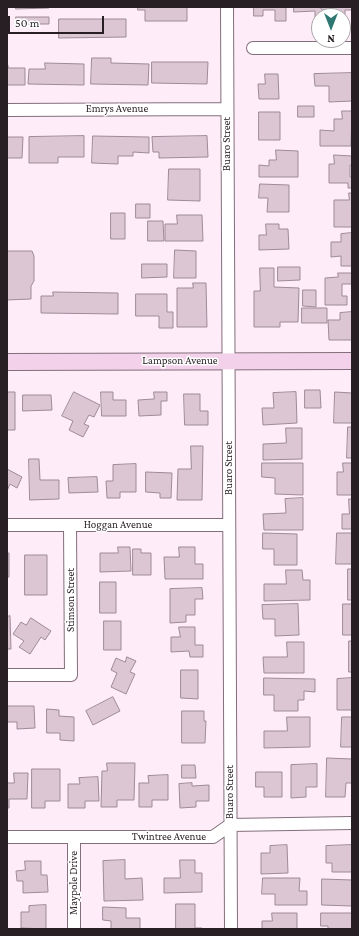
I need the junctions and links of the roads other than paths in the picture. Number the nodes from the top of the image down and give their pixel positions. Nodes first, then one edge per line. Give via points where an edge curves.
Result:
1 (227, 7) edge
2 (253, 48) dead end
3 (352, 48) edge
4 (227, 109) junction
5 (7, 110) edge
6 (228, 361) junction
7 (352, 361) edge
8 (7, 362) edge
9 (7, 525) edge
10 (70, 525) junction
11 (229, 525) junction
12 (7, 675) edge
13 (352, 823) edge
14 (230, 825) junction
15 (74, 837) junction
16 (7, 838) edge
17 (74, 929) edge
18 (231, 929) edge

1 - 4 street, Buaro Street
2 - 3 street
4 - 5 street, Emrys Avenue
4 - 6 street, Buaro Street
6 - 7 street, Lampson Avenue
6 - 8 street, Lampson Avenue
6 - 11 street, Buaro Street
9 - 10 street, Hoggan Avenue
10 - 11 street, Hoggan Avenue
10 - 12 street, Stimson Street via 71,675
11 - 14 street, Buaro Street
13 - 14 street
14 - 15 street, Twintree Avenue via 213,837
14 - 18 street, Buaro Street
15 - 16 street, Twintree Avenue
15 - 17 street, Maypole Drive

